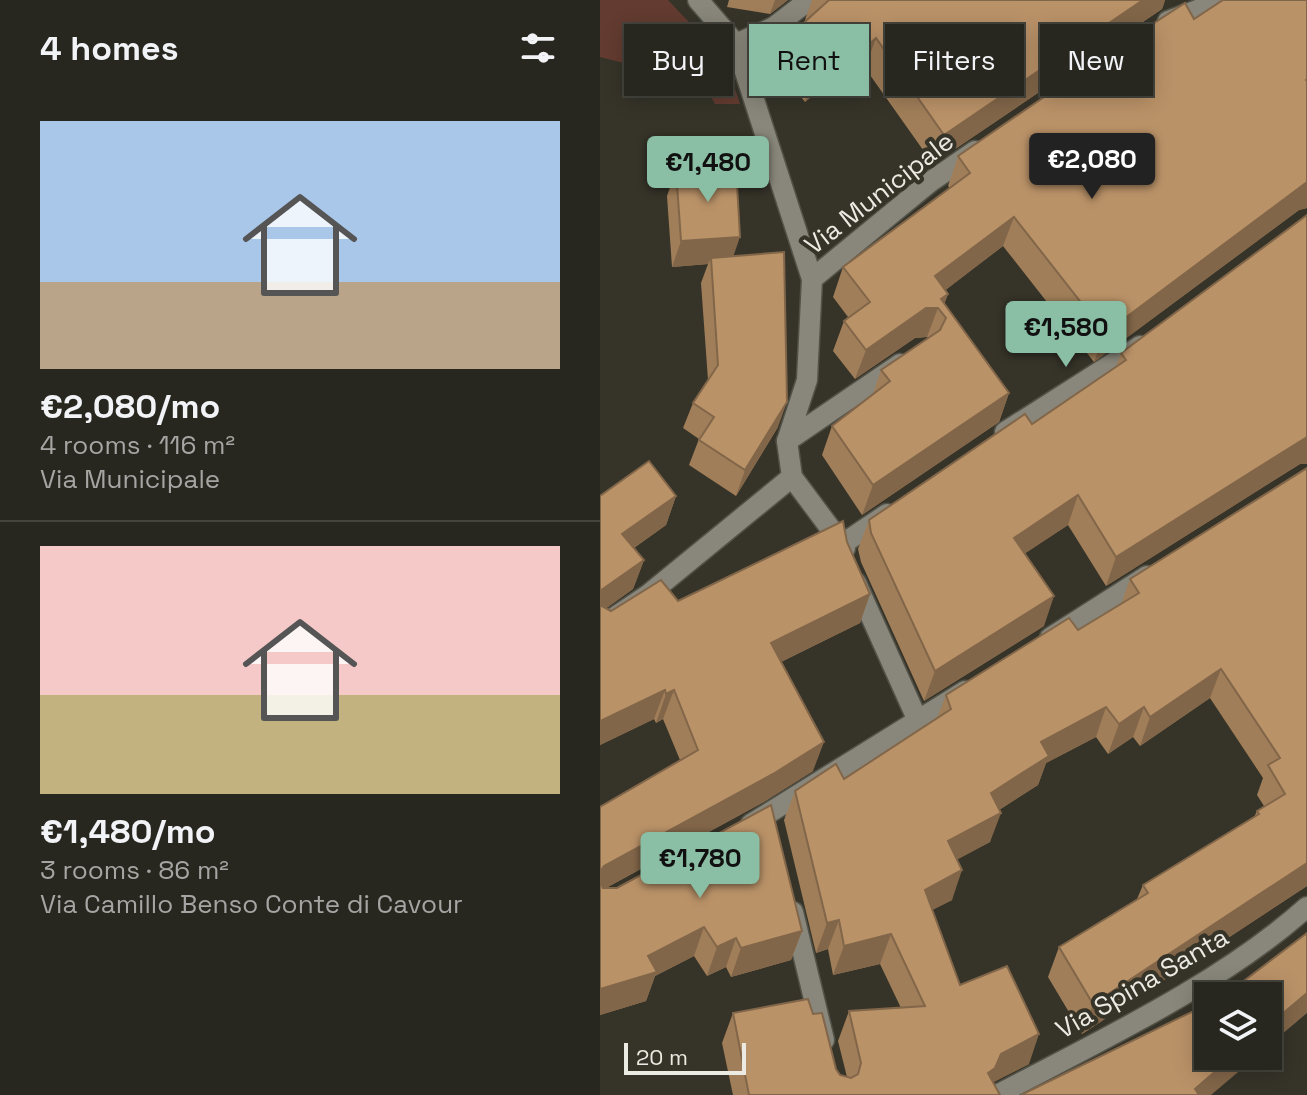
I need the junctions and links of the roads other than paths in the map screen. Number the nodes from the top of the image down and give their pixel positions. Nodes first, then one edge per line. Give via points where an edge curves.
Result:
1 (698, 0) edge
2 (809, 0) edge
3 (1224, 0) edge
4 (1156, 28) edge
5 (736, 44) junction
6 (991, 140) edge
7 (812, 279) junction
8 (1160, 331) edge
9 (922, 349) edge
10 (787, 441) junction
11 (990, 442) edge
12 (792, 477) junction
13 (901, 504) edge
14 (844, 543) junction
15 (1166, 564) edge
16 (600, 627) edge
17 (1036, 646) edge
18 (984, 680) edge
19 (918, 721) junction
20 (728, 836) edge
21 (789, 895) edge
22 (1307, 907) edge
23 (830, 1064) edge
24 (997, 1095) edge

1 - 5 street
2 - 5 street via 774,27
3 - 4 street
5 - 7 street
6 - 7 street, Via Municipale via 930,182
7 - 10 street via 807,380
8 - 11 street
9 - 10 street
10 - 12 street
12 - 14 street
12 - 16 street via 649,594
13 - 14 street
14 - 19 street via 848,566
15 - 17 street
18 - 19 street
19 - 20 street via 772,824
21 - 23 street
22 - 24 street, Via Spina Santa via 1282,930 1156,1010

